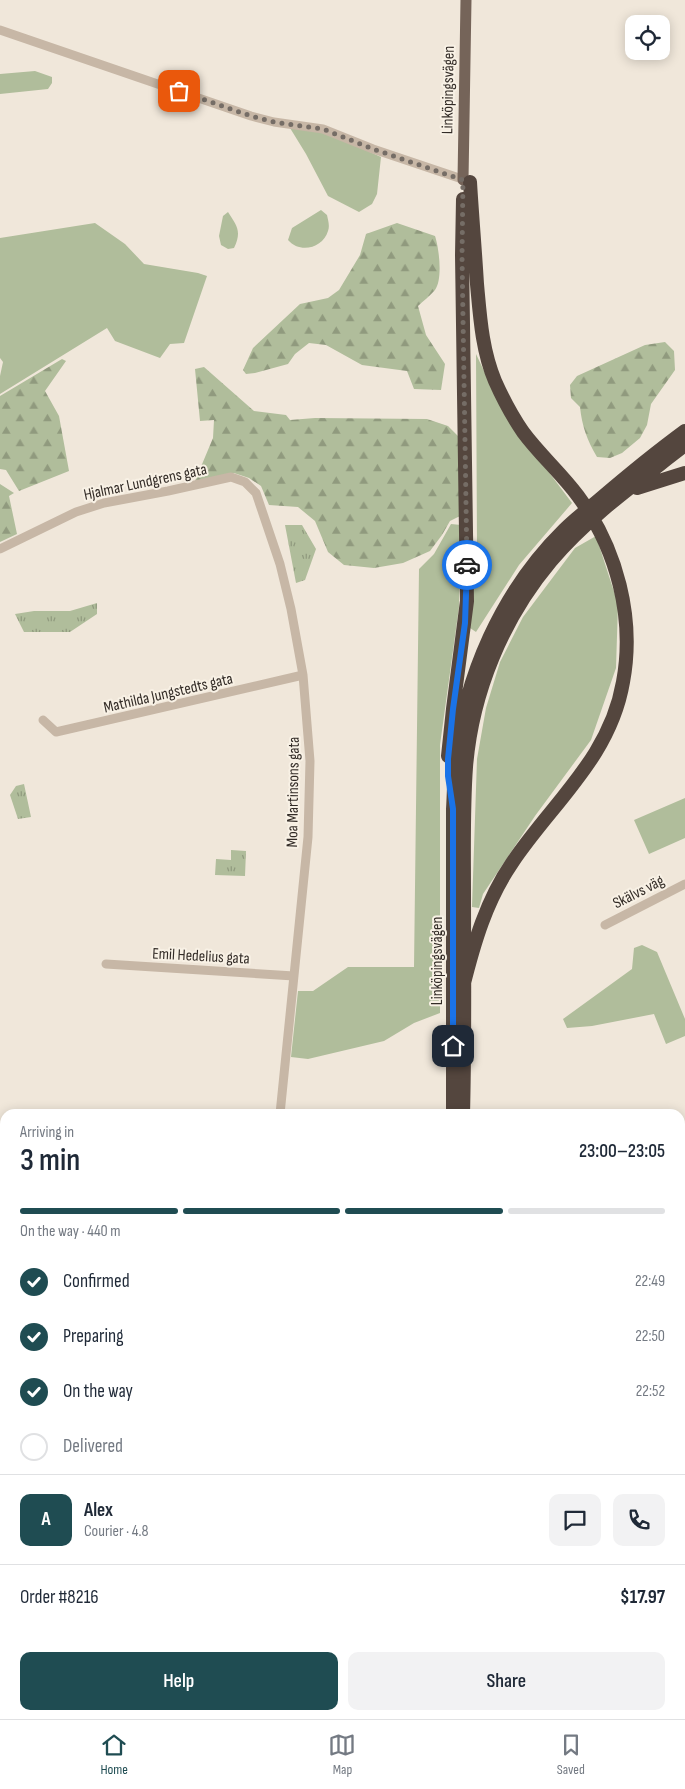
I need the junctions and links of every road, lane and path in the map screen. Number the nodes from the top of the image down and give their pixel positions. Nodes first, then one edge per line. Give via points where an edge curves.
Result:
1 (466, 0) edge
2 (0, 30) edge
3 (467, 181) junction
4 (685, 430) edge
5 (679, 442) edge
6 (685, 473) edge
7 (246, 482) joint
8 (624, 492) junction
9 (0, 550) edge
10 (487, 657) junction
11 (303, 675) junction
12 (43, 720) dead end
13 (453, 809) junction
14 (685, 884) edge
15 (605, 925) dead end
16 (106, 964) dead end
17 (294, 976) junction
18 (464, 987) junction
19 (281, 1109) edge
20 (453, 1109) edge
21 (464, 1109) edge

1 - 3 main road, Linköpingsvägen
2 - 3 street via 251,116 323,129
3 - 13 highway via 462,256 467,581 448,759
3 - 18 highway via 480,316 490,364 512,415 568,483 607,546 617,573 626,620 626,663 618,703 601,745 502,878 477,934
4 - 5 highway
5 - 8 highway
5 - 10 highway via 564,530 542,554 503,612
6 - 8 highway
7 - 9 street, Hjalmar Lundgrens gata via 231,478 104,503 76,512
7 - 11 street, Moa Martinsons gata via 256,493 280,564
8 - 10 highway via 573,536 551,561
10 - 13 highway via 466,706 455,764
10 - 18 highway via 466,765
11 - 12 street, Mathilda Jungstedts gata via 56,732
11 - 17 street, Moa Martinsons gata via 310,761 310,814
13 - 20 highway, Linköpingsvägen
14 - 15 street, Skälvs väg
16 - 17 street, Emil Hedelius gata
17 - 19 street, Moa Martinsons gata
18 - 21 highway, Linköpingsvägen

